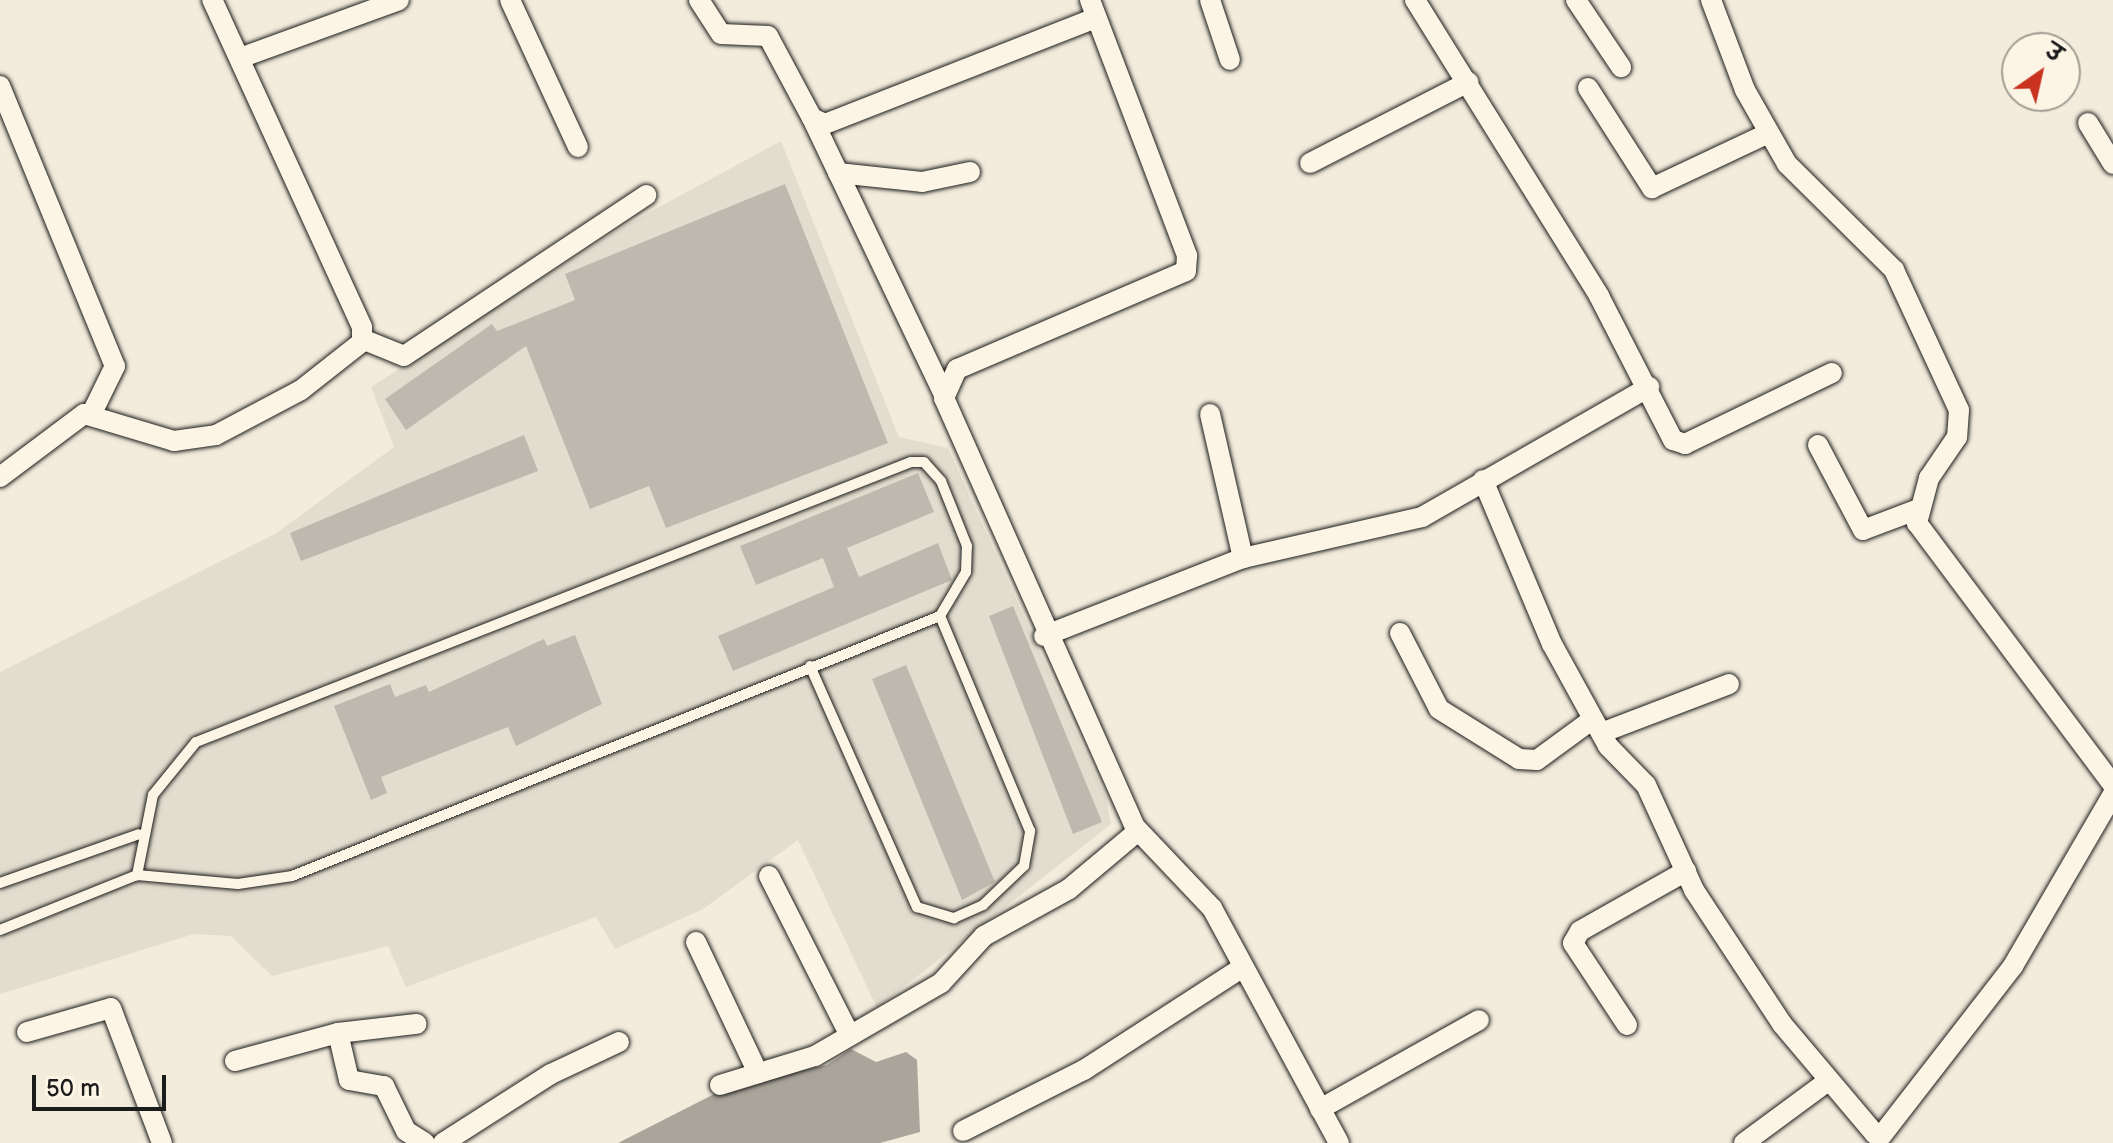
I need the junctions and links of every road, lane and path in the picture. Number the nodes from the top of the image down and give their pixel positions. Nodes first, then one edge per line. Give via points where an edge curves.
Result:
1 (212, 0) edge
2 (399, 0) edge
3 (510, 0) edge
4 (699, 0) edge
5 (1210, 0) edge
6 (1415, 0) edge
7 (1576, 0) edge
8 (1711, 0) edge
9 (1093, 9) edge
10 (240, 58) junction
11 (1230, 60) dead end
12 (1621, 67) dead end
13 (1468, 82) junction
14 (0, 86) edge
15 (1588, 88) dead end
16 (812, 118) junction
17 (2088, 123) dead end
18 (1769, 133) junction
19 (578, 147) dead end
20 (1310, 163) dead end
21 (2113, 164) edge
22 (970, 172) dead end
23 (838, 173) junction
24 (646, 195) dead end
25 (362, 339) junction
26 (1832, 373) dead end
27 (1649, 387) junction
28 (943, 393) junction
29 (92, 413) junction
30 (1210, 414) dead end
31 (1818, 445) dead end
32 (0, 477) edge
33 (1483, 480) junction
34 (1916, 510) junction
35 (1243, 558) junction
36 (940, 616) junction
37 (1400, 633) dead end
38 (1044, 636) junction
39 (810, 666) junction
40 (1729, 684) dead end
41 (1597, 726) junction
42 (2113, 785) edge
43 (2113, 794) edge
44 (1138, 831) junction
45 (139, 834) junction
46 (1686, 871) junction
47 (137, 875) junction
48 (769, 876) dead end
49 (0, 883) edge
50 (0, 930) edge
51 (696, 942) dead end
52 (1243, 967) junction
53 (1479, 1020) dead end
54 (416, 1024) dead end
55 (1627, 1025) dead end
56 (27, 1032) dead end
57 (338, 1033) junction
58 (850, 1036) junction
59 (619, 1042) dead end
60 (235, 1061) dead end
61 (758, 1073) junction
62 (1828, 1081) junction
63 (720, 1085) dead end
64 (1320, 1109) junction
65 (963, 1131) dead end
66 (1891, 1137) edge
67 (162, 1143) edge
68 (425, 1143) edge
69 (443, 1143) edge
70 (1339, 1143) edge
71 (1744, 1143) edge

1 - 10 street
2 - 10 street
3 - 19 street
4 - 16 street via 721,34 768,36
5 - 11 street
6 - 13 street
7 - 12 street
8 - 18 street
9 - 16 street via 825,124
9 - 28 street via 1187,256 1186,271 957,369
10 - 25 street
13 - 20 street
13 - 27 street
14 - 29 street via 115,366
15 - 18 street via 1652,188
16 - 23 street
17 - 21 street
18 - 34 street via 1810,193 1894,270 1959,410 1957,437
22 - 23 street via 922,182
23 - 28 street
24 - 25 street via 404,356
25 - 29 street via 349,357 301,390 216,435 174,441
26 - 27 street via 1685,444 1673,440
27 - 33 street
28 - 38 street
29 - 32 street via 74,417
30 - 35 street
31 - 34 street via 1863,530
33 - 35 street via 1422,517
33 - 41 street via 1552,644
34 - 42 street via 1917,523
35 - 38 street
36 - 39 lane
36 - 39 lane via 1030,831 1024,866 983,905 954,918 917,907
36 - 45 lane via 966,572 967,546 932,467 911,462 196,742 153,795
37 - 41 street via 1439,709 1519,759 1537,760
38 - 44 street
39 - 47 lane via 292,876 238,884
40 - 41 street
41 - 46 street via 1646,785
43 - 66 street via 2013,966
44 - 52 street via 1203,895
44 - 58 street via 1069,889 984,936 941,983
45 - 47 lane
45 - 49 lane
46 - 55 street via 1580,931 1573,943
46 - 62 street via 1782,1024
47 - 50 lane
48 - 58 street
51 - 61 street
52 - 64 street
52 - 65 street via 1084,1070
53 - 64 street
54 - 57 street
56 - 67 street via 111,1008
57 - 60 street
57 - 68 street via 349,1080 389,1090 406,1131
58 - 61 street
59 - 69 street via 551,1074
61 - 63 street
62 - 66 street via 1875,1134
62 - 71 street
64 - 70 street

